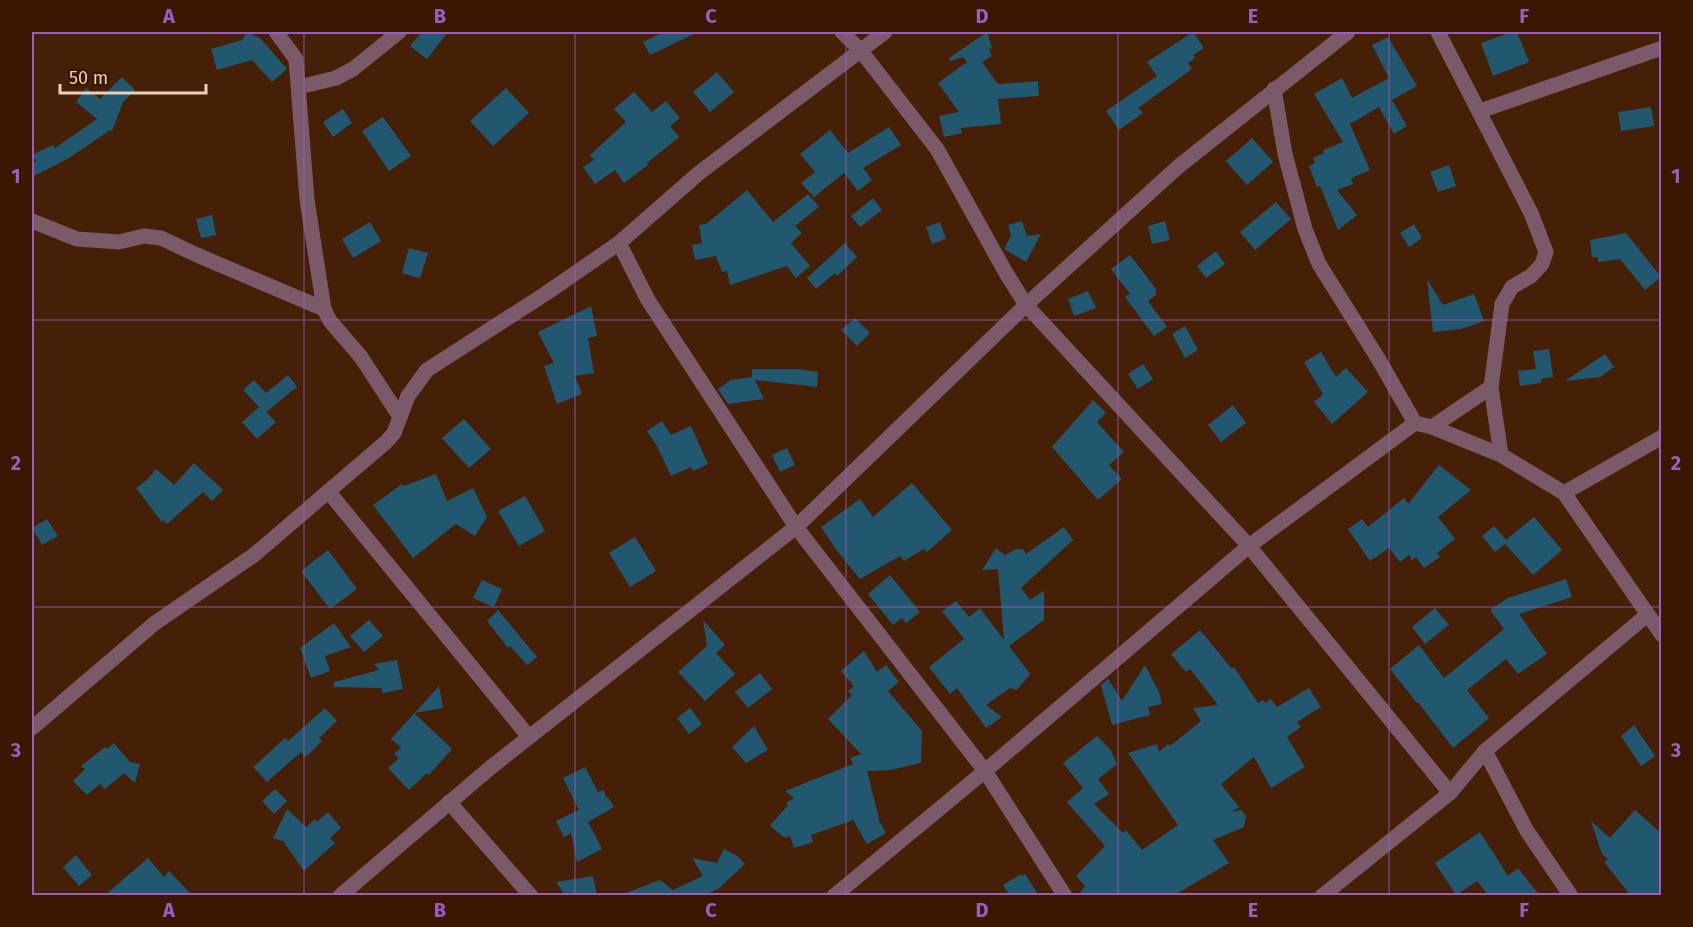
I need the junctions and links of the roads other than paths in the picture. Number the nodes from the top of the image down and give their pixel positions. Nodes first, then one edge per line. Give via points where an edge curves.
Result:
1 (276, 32) edge
2 (399, 32) edge
3 (842, 32) edge
4 (885, 32) edge
5 (1348, 32) edge
6 (1438, 32) edge
7 (1662, 48) edge
8 (861, 51) junction
9 (298, 87) junction
10 (1274, 89) junction
11 (1480, 111) junction
12 (32, 221) edge
13 (619, 243) junction
14 (1026, 305) junction
15 (324, 309) junction
16 (1491, 387) junction
17 (400, 417) junction
18 (1415, 423) junction
19 (1432, 427) junction
20 (1662, 436) edge
21 (1501, 455) junction
22 (328, 491) junction
23 (1564, 493) junction
24 (796, 526) junction
25 (1249, 546) junction
26 (1647, 615) junction
27 (1662, 635) edge
28 (32, 728) edge
29 (529, 737) junction
30 (1485, 751) junction
31 (985, 771) junction
32 (1450, 793) junction
33 (449, 802) junction
34 (340, 896) edge
35 (531, 896) edge
36 (834, 896) edge
37 (1065, 896) edge
38 (1322, 896) edge
39 (1571, 896) edge

1 - 9 street via 296,59
2 - 9 street via 353,69 336,78
3 - 8 street
4 - 8 street
5 - 10 street
6 - 11 street
7 - 11 street
8 - 13 street via 699,173
8 - 14 street via 937,148
9 - 15 street via 307,200
10 - 14 street via 1179,166
10 - 18 street via 1285,154 1305,229 1319,264
11 - 16 street via 1546,252 1542,264 1512,287 1502,304
12 - 15 street via 77,239 119,242 144,236 161,238
13 - 17 street via 427,370 408,396
13 - 24 street via 648,300
14 - 24 street
14 - 25 street
15 - 17 street
16 - 19 street
16 - 21 street
17 - 22 street via 386,442
18 - 19 street
18 - 25 street
19 - 21 street
20 - 23 street
21 - 23 street
22 - 28 street via 254,555 155,623
22 - 29 street
23 - 26 street
24 - 29 street
24 - 31 street
25 - 31 street
25 - 32 street
26 - 27 street
26 - 30 street
29 - 33 street
30 - 32 street
30 - 39 street via 1527,831
31 - 36 street
31 - 37 street
32 - 38 street
33 - 34 street
33 - 35 street

